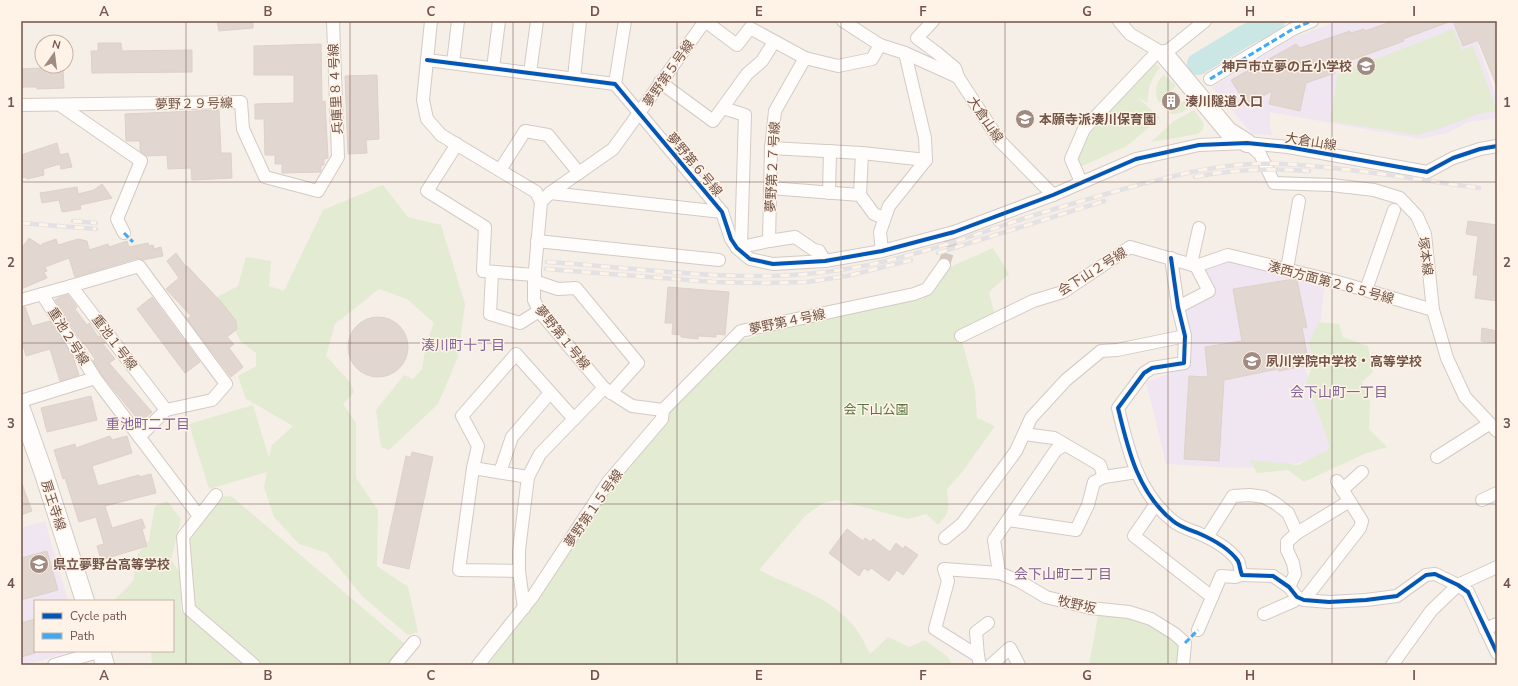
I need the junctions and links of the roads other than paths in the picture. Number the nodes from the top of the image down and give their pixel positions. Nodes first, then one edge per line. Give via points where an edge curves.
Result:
1 (333, 21) edge
2 (431, 21) edge
3 (458, 21) edge
4 (499, 21) edge
5 (537, 21) edge
6 (580, 21) edge
7 (625, 21) edge
8 (705, 21) edge
9 (843, 21) edge
10 (1119, 21) edge
11 (1205, 21) edge
12 (1312, 21) edge
13 (925, 23) edge
14 (774, 42) junction
15 (880, 45) junction
16 (1161, 52) junction
17 (905, 53) junction
18 (805, 58) junction
19 (427, 60) junction
20 (453, 63) junction
21 (493, 68) junction
22 (530, 73) junction
23 (958, 77) junction
24 (574, 78) junction
25 (1210, 79) dead end
26 (660, 82) junction
27 (615, 84) junction
28 (21, 105) edge
29 (60, 105) junction
30 (723, 108) junction
31 (640, 113) junction
32 (1248, 143) junction
33 (457, 144) junction
34 (1497, 146) edge
35 (772, 148) junction
36 (830, 151) junction
37 (862, 153) junction
38 (338, 157) joint
39 (926, 160) junction
40 (500, 170) junction
41 (579, 173) junction
42 (1082, 182) junction
43 (770, 188) junction
44 (550, 193) junction
45 (829, 193) junction
46 (860, 195) junction
47 (1052, 195) junction
48 (1299, 201) dead end
49 (541, 202) junction
50 (1394, 210) dead end
51 (722, 212) junction
52 (884, 218) junction
53 (1199, 228) dead end
54 (124, 233) dead end
55 (537, 241) junction
56 (769, 241) junction
57 (739, 247) junction
58 (882, 251) junction
59 (1171, 258) junction
60 (718, 260) dead end
61 (825, 260) junction
62 (944, 265) tunnel mouth
63 (1194, 265) junction
64 (1286, 269) junction
65 (492, 273) junction
66 (534, 278) junction
67 (72, 286) junction
68 (1366, 290) junction
69 (42, 294) junction
70 (21, 300) edge
71 (1178, 307) junction
72 (1433, 310) junction
73 (539, 311) junction
74 (961, 336) dead end
75 (1184, 336) junction
76 (95, 378) junction
77 (607, 390) junction
78 (550, 393) junction
79 (21, 402) edge
80 (21, 409) edge
81 (166, 410) junction
82 (663, 410) junction
83 (574, 419) junction
84 (1493, 427) edge
85 (1024, 434) junction
86 (138, 437) junction
87 (1065, 445) junction
88 (1437, 457) dead end
89 (473, 468) junction
90 (500, 472) junction
91 (1137, 472) junction
92 (1362, 472) dead end
93 (528, 477) junction
94 (1104, 477) junction
95 (1497, 493) edge
96 (216, 495) dead end
97 (1482, 500) dead end
98 (1348, 502) junction
99 (1156, 504) junction
100 (199, 516) junction
101 (1008, 520) junction
102 (1296, 533) junction
103 (1207, 537) junction
104 (945, 538) dead end
105 (1497, 568) edge
106 (519, 571) junction
107 (999, 573) junction
108 (1242, 575) junction
109 (1458, 585) junction
110 (1289, 587) junction
111 (1212, 597) junction
112 (1300, 599) junction
113 (85, 600) edge
114 (524, 608) junction
115 (1264, 614) dead end
116 (988, 623) dead end
117 (1497, 624) edge
118 (1485, 629) junction
119 (1198, 630) dead end
120 (414, 642) dead end
121 (98, 652) edge
122 (101, 652) edge
123 (1497, 653) edge
124 (983, 663) edge
125 (54, 665) edge
126 (105, 665) edge
127 (254, 665) edge
128 (395, 665) edge
129 (478, 665) edge
130 (1019, 665) edge
131 (1183, 665) edge
132 (1392, 665) edge

1 - 38 street, 兵庫里８４号線
2 - 19 street
3 - 20 street
4 - 21 street
5 - 22 street
6 - 24 street
7 - 27 street
8 - 14 street via 737,45 750,28
8 - 26 street, 夢野第５号線
9 - 15 street
10 - 16 street via 1130,34
11 - 16 street
12 - 25 street via 1293,28
13 - 23 street, 大倉山線 via 917,38 955,68
14 - 18 street
14 - 30 street via 762,61 747,74
15 - 17 street
15 - 18 street via 872,58 838,66
16 - 32 street via 1228,132
16 - 42 street via 1084,129 1071,159
17 - 23 street
17 - 39 street via 925,138
18 - 35 street, 夢野第２７号線 via 775,111
19 - 20 street
19 - 33 street via 423,100 427,119 441,134
20 - 21 street
21 - 22 street
22 - 24 street
23 - 47 street, 大倉山線 via 999,140
24 - 27 street
26 - 30 street via 713,121
26 - 31 street, 夢野第５号線
27 - 31 street, 夢野第６号線
28 - 29 street, 夢野２９号線
29 - 38 street, 夢野２９号線 via 241,102 243,130 265,177 318,191
29 - 54 street via 141,161 117,219
30 - 57 street via 745,115
31 - 41 street, 夢野第５号線 via 613,149
31 - 51 street, 夢野第６号線
32 - 34 street, 大倉山線 via 1288,147 1427,172 1453,158
32 - 42 street, 大倉山線 via 1199,145 1136,159
32 - 72 street, 塚本線 via 1260,154 1274,183 1374,190 1400,198 1417,216 1425,234
33 - 40 street
33 - 65 street via 427,191 485,227 483,271
35 - 36 street
35 - 43 street, 夢野第２７号線
36 - 37 street
36 - 45 street
37 - 39 street
37 - 46 street
39 - 52 street via 889,206
40 - 41 street via 525,131 548,135
40 - 49 street via 536,192
41 - 44 street, 夢野第５号線
42 - 47 street, 大倉山線
43 - 45 street
43 - 56 street, 夢野第２７号線
44 - 49 street, 夢野第５号線
44 - 51 street
45 - 46 street
46 - 52 street via 874,214
47 - 58 street, 夢野第６号線 via 954,232
48 - 64 street
49 - 55 street, 夢野第１号線
50 - 68 street
51 - 57 street, 夢野第６号線 via 731,239
52 - 58 street via 880,232
53 - 63 street
55 - 60 street
55 - 66 street, 夢野第１号線
56 - 57 street
56 - 61 street via 795,237 819,251
57 - 61 street, 夢野第６号線 via 750,260 773,264
58 - 61 street, 夢野第６号線
59 - 63 street, 会下山２号線
59 - 71 street
59 - 74 street, 会下山２号線 via 1130,247 1063,292 1034,301
62 - 82 street, 夢野第４号線 via 927,289 914,294 741,331
63 - 64 street, 湊西方面第２６５号線 via 1228,255
63 - 71 street via 1209,291
64 - 68 street, 湊西方面第２６５号線
65 - 66 street
65 - 73 street via 490,314 520,323
66 - 73 street, 夢野第１号線 via 534,300
66 - 77 street via 558,289 576,288 638,363
67 - 69 street
67 - 81 street, 重池１号線
67 - 81 street via 139,266 226,384 212,400
68 - 72 street, 湊西方面第２６５号線
69 - 70 street
69 - 76 street, 重池２号線
71 - 75 street
72 - 84 street, 塚本線 via 1448,358 1465,397
73 - 77 street, 夢野第１号線
75 - 85 street via 1101,351 1066,380 1031,418
75 - 91 street via 1184,363 1152,368 1144,373 1118,408
76 - 79 street
76 - 86 street, 重池２号線
77 - 82 street via 632,406
77 - 83 street
78 - 83 street
78 - 89 street via 516,354 462,416 478,446
78 - 90 street via 512,437
80 - 113 street, 房王寺線
81 - 86 street
82 - 114 street, 夢野第１５号線 via 662,419 608,482
83 - 93 street via 540,454
84 - 88 street
85 - 87 street via 1054,438
85 - 104 street via 1016,450 962,524
86 - 100 street, 重池２号線
87 - 94 street via 1100,465
87 - 101 street via 1056,450
89 - 90 street
89 - 106 street via 459,570
90 - 93 street
91 - 94 street
91 - 99 street
92 - 98 street via 1339,486
93 - 106 street via 519,550
94 - 101 street via 1094,482 1088,505 1076,530
95 - 97 street
96 - 100 street
98 - 102 street
98 - 112 street via 1362,521 1360,528
99 - 103 street via 1174,522
99 - 111 street via 1134,536
100 - 127 street via 183,537 189,609
101 - 107 street via 994,540
102 - 103 street via 1288,513 1264,497 1250,495 1233,496
102 - 110 street via 1287,542 1295,574
103 - 108 street via 1230,552 1239,562
105 - 109 street
106 - 114 street
107 - 124 street, 牧野坂 via 944,569 948,581 935,629
107 - 131 street, 牧野坂 via 1046,597 1090,608 1129,612 1151,619 1185,643
108 - 110 street via 1273,576
108 - 111 street via 1221,576
109 - 112 street via 1435,574 1426,575 1397,596 1329,602
109 - 118 street via 1468,592
109 - 132 street via 1431,611
110 - 112 street
111 - 119 street
112 - 115 street
114 - 129 street, 夢野第１５号線
116 - 124 street via 976,632
117 - 118 street
118 - 123 street
120 - 128 street
121 - 125 street
122 - 126 street
124 - 130 street via 1010,648

